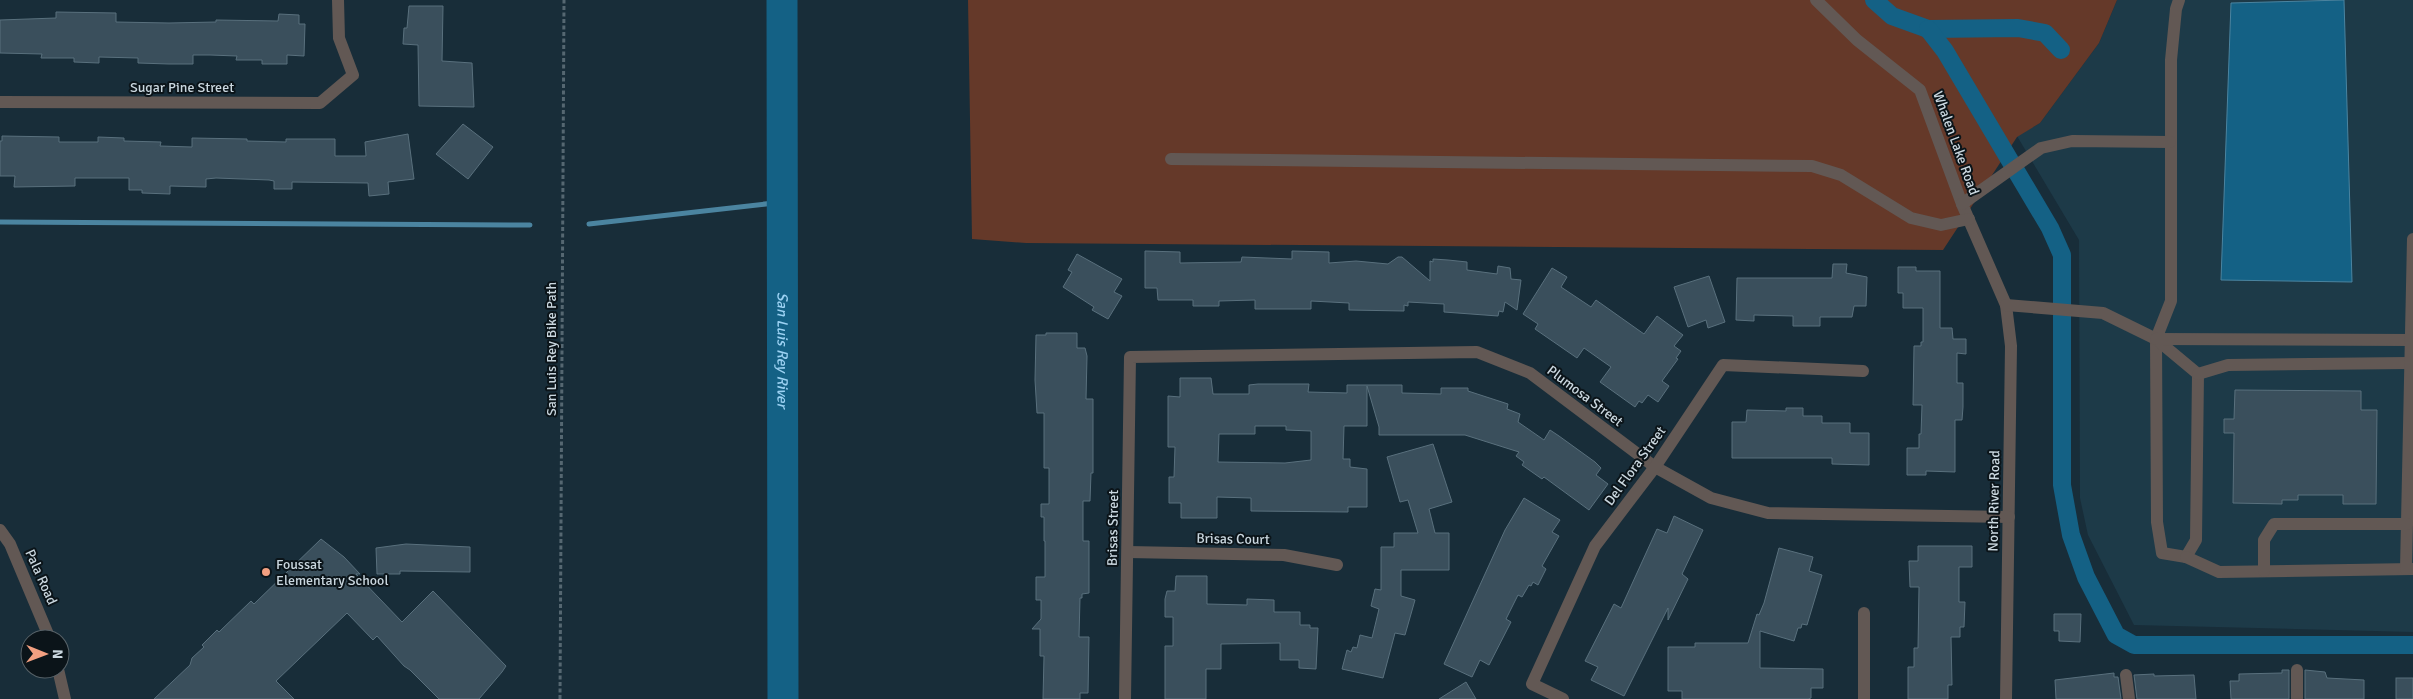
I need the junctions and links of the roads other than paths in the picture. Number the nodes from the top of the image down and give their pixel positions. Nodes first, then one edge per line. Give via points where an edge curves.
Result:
1 (338, 0) edge
2 (1816, 0) edge
3 (2175, 3) edge
4 (0, 102) edge
5 (2170, 142) junction
6 (1171, 159) dead end
7 (1962, 204) junction
8 (1969, 218) junction
9 (2413, 239) edge
10 (2006, 304) junction
11 (2156, 339) junction
12 (2411, 340) edge
13 (1130, 357) joint
14 (2409, 363) junction
15 (1863, 371) dead end
16 (2198, 374) junction
17 (1655, 467) junction
18 (2009, 517) junction
19 (2407, 524) junction
20 (0, 530) edge
21 (1128, 552) junction
22 (2186, 557) junction
23 (1337, 566) dead end
24 (2410, 569) edge
25 (2264, 571) junction
26 (1864, 613) dead end
27 (46, 629) edge
28 (2297, 670) dead end
29 (2126, 675) dead end
30 (60, 679) edge
31 (65, 699) edge
32 (1125, 699) edge
33 (1562, 699) edge
34 (1864, 699) edge
35 (2006, 699) edge
36 (2128, 699) edge
37 (2297, 699) edge

1 - 4 street, Sugar Pine Street via 339,38 353,75 320,103
2 - 7 street, Whalen Lake Road via 1857,40 1920,90
3 - 5 street
5 - 7 street via 2072,141 2041,148
5 - 11 street via 2171,301
6 - 8 street via 1812,166 1841,175 1911,218 1941,225
7 - 8 street, Whalen Lake Road
8 - 10 street, Whalen Lake Road
9 - 12 street
10 - 11 street via 2103,313
10 - 18 street, North River Road via 2011,346
11 - 12 street
11 - 16 street
11 - 22 street via 2157,522 2162,553
12 - 14 street
13 - 17 street, Plumosa Street via 1477,352 1530,373
13 - 21 street, Brisas Street
14 - 16 street via 2228,365
14 - 19 street
15 - 17 street, Del Flora Street via 1723,365
16 - 22 street via 2196,540
17 - 18 street, Plumosa Street via 1712,498 1768,513
17 - 33 street, Del Flora Street via 1595,546 1532,684
18 - 35 street, North River Road
19 - 24 street
19 - 25 street via 2274,524 2264,540
20 - 27 street, Pala Road via 10,544
21 - 23 street, Brisas Court via 1284,555
21 - 32 street, Brisas Street
22 - 25 street via 2220,572
24 - 25 street
26 - 34 street
28 - 37 street
29 - 36 street
30 - 31 street

